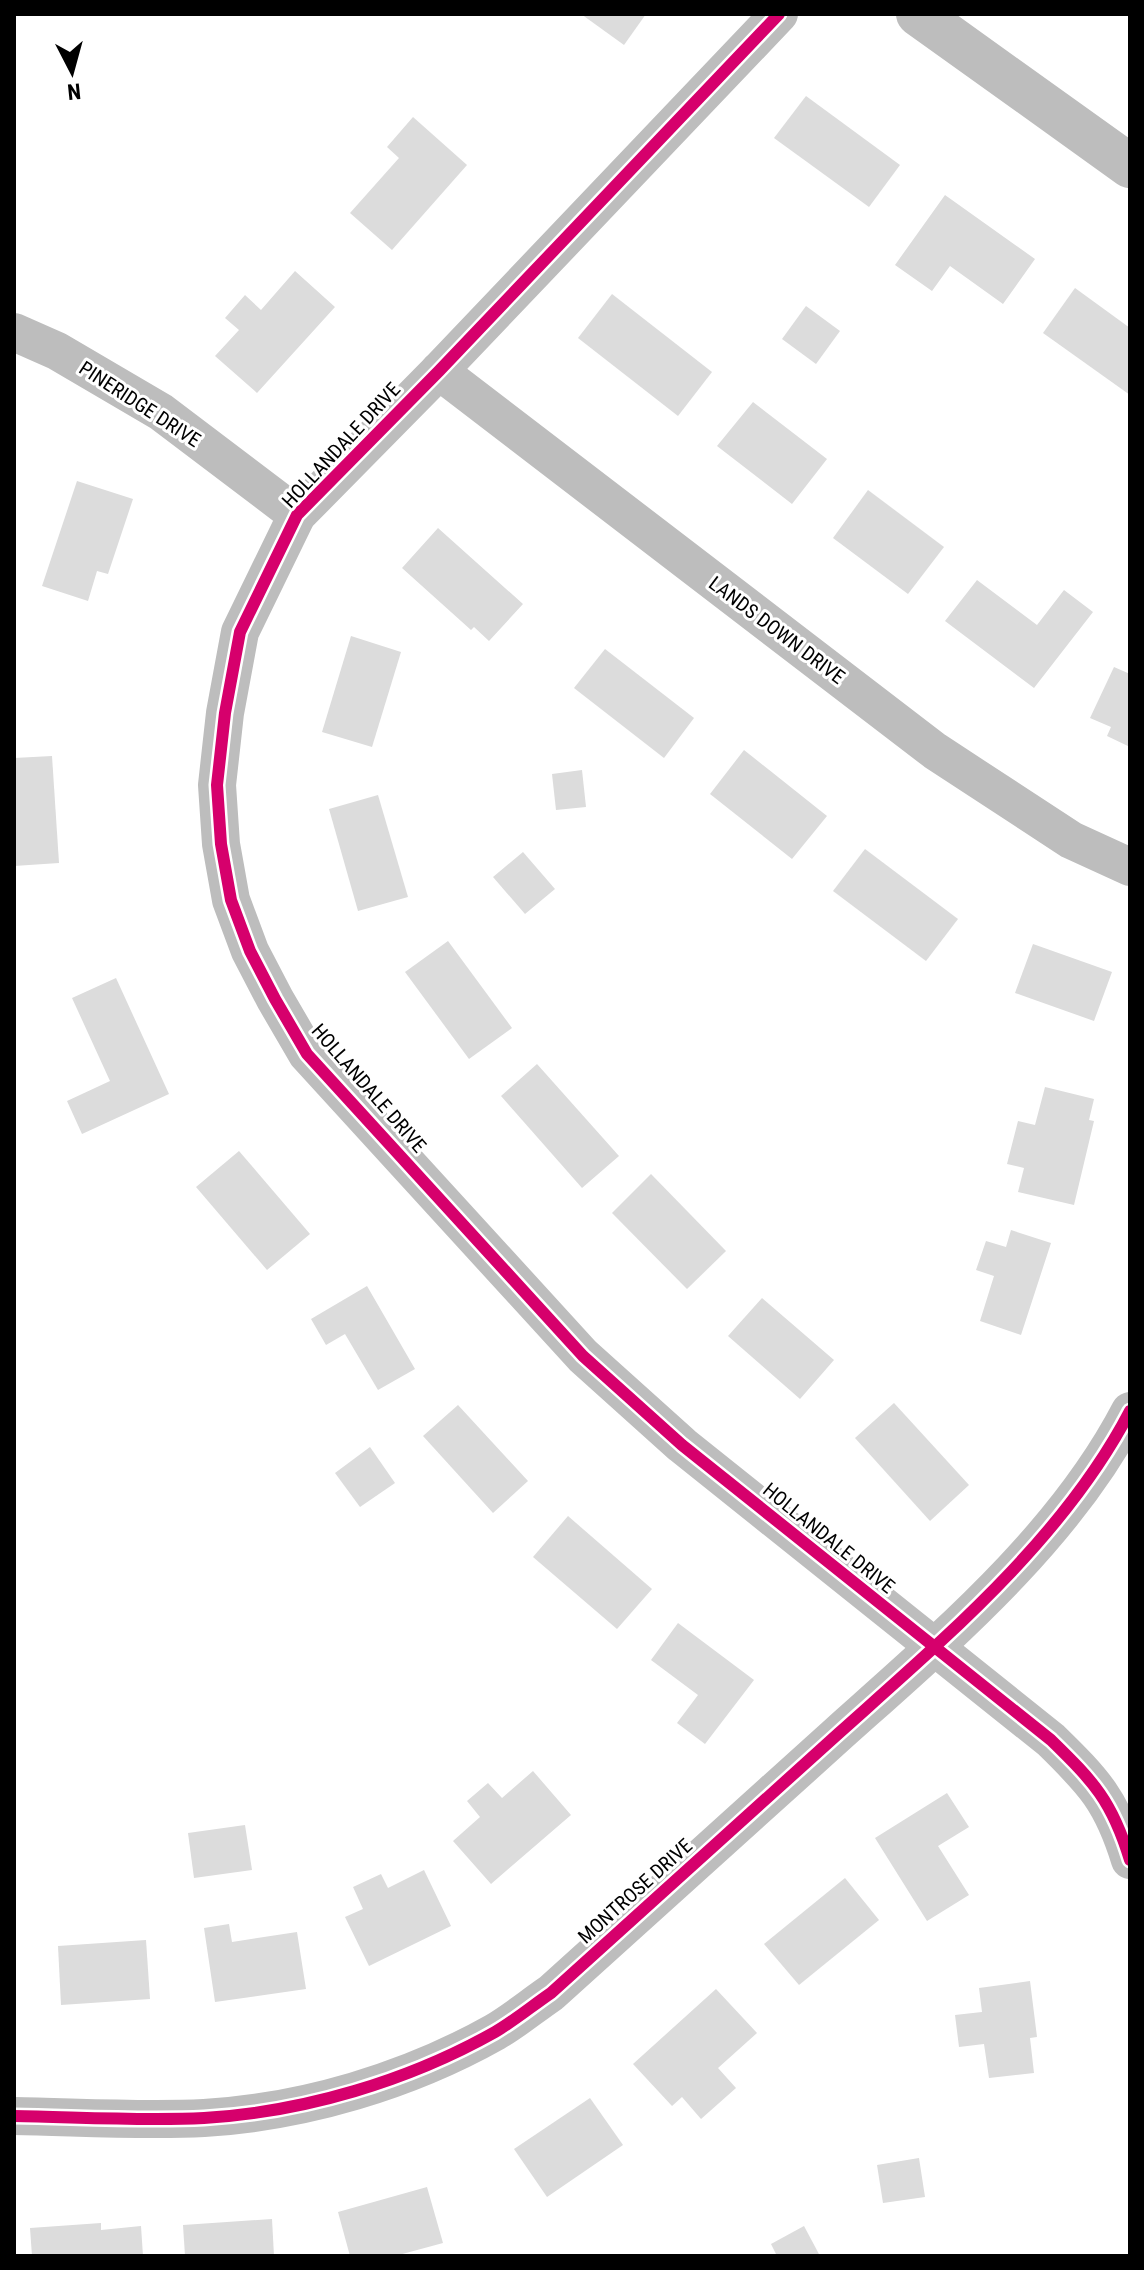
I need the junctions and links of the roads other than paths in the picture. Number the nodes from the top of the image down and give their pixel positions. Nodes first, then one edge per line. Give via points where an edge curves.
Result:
1 (779, 14) edge
2 (932, 18) edge
3 (1130, 166) edge
4 (14, 332) edge
5 (439, 371) junction
6 (297, 515) junction
7 (1130, 867) edge
8 (1130, 1411) edge
9 (934, 1648) junction
10 (1130, 1860) edge
11 (14, 2116) edge

1 - 5 street, HOLLANDALE DRIVE
2 - 3 main road
4 - 6 street, PINERIDGE DRIVE via 161,412
5 - 6 street, HOLLANDALE DRIVE
5 - 7 street, LANDS DOWN DRIVE via 935,751 1071,840
6 - 9 street, HOLLANDALE DRIVE via 240,632 217,785 231,900 275,999 307,1054 583,1356 682,1445
8 - 9 street, MONTROSE DRIVE via 1108,1453 1055,1525
9 - 10 street, HOLLANDALE DRIVE via 1051,1740 1093,1782 1119,1824
9 - 11 street, MONTROSE DRIVE via 551,1993 497,2031 350,2092 277,2109 204,2118

